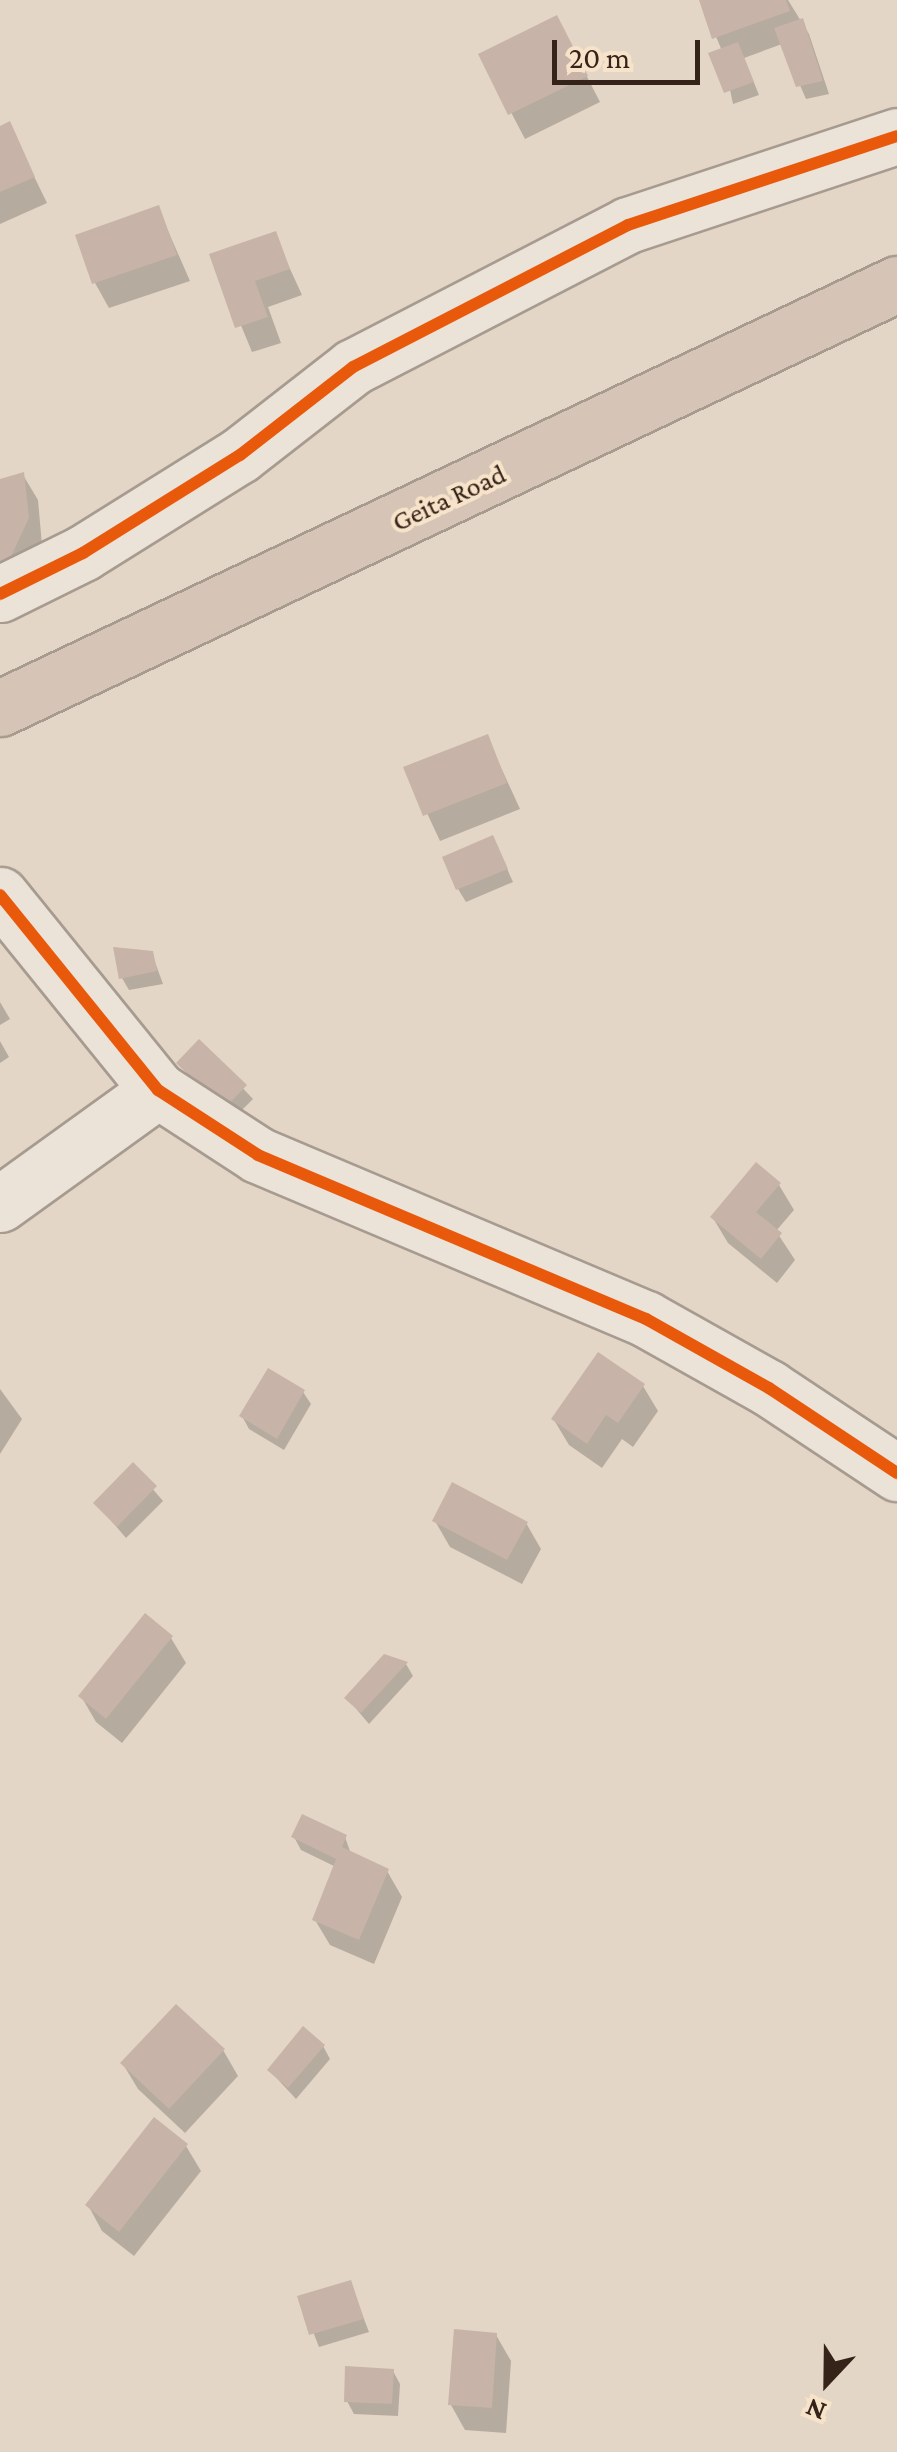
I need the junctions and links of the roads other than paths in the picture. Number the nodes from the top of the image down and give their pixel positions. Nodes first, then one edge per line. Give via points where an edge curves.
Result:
1 (897, 136) edge
2 (897, 284) edge
3 (0, 594) edge
4 (0, 708) edge
5 (0, 895) edge
6 (158, 1090) junction
7 (0, 1204) edge
8 (897, 1473) edge

1 - 3 street via 628,225 353,368 240,456 83,554
2 - 4 highway, Geita Road
5 - 6 street
6 - 7 street
6 - 8 street via 258,1155 646,1319 770,1388

